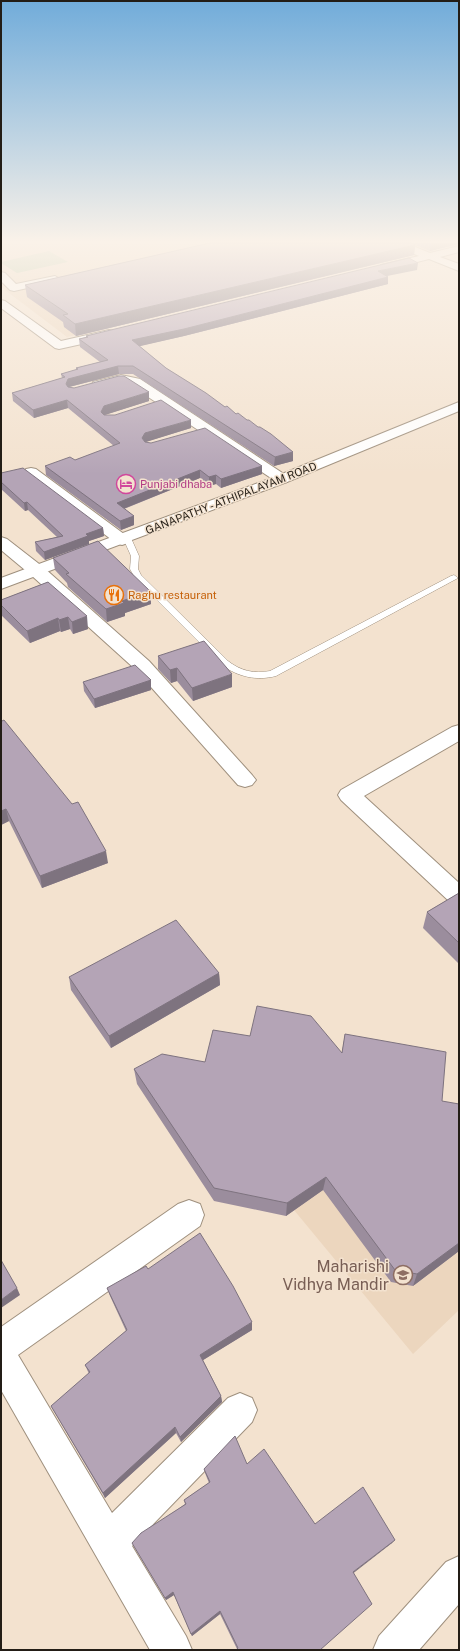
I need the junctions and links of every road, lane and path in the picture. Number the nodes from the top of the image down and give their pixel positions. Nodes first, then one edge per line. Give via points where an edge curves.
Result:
1 (25, 320) edge
2 (121, 331) edge
3 (89, 387) edge
4 (164, 402) junction
5 (459, 406) edge
6 (148, 407) edge
7 (206, 430) junction
8 (192, 434) edge
9 (31, 472) edge
10 (282, 479) junction
11 (124, 539) junction
12 (1, 542) edge
13 (37, 571) junction
14 (454, 578) dead end
15 (1, 584) edge
16 (454, 741) edge
17 (245, 780) dead end
18 (459, 897) edge
19 (189, 1215) dead end
20 (1, 1347) edge
21 (1, 1358) edge
22 (240, 1410) dead end
23 (109, 1543) junction
24 (459, 1575) edge
25 (172, 1650) edge
26 (393, 1650) edge

1 - 2 street via 60,345
3 - 4 street via 128,379
4 - 6 street
4 - 7 street
5 - 10 street, GANAPATHY - ATHIPALAYAM ROAD
7 - 8 street
7 - 10 street
9 - 11 street
10 - 11 street, GANAPATHY - ATHIPALAYAM ROAD
11 - 13 street, GANAPATHY - ATHIPALAYAM ROAD
11 - 14 lane via 136,556 134,569 138,576 233,670 259,677 273,674
12 - 13 street
13 - 15 street, GANAPATHY - ATHIPALAYAM ROAD
13 - 17 street via 142,665
16 - 18 street via 349,795
19 - 20 street
21 - 23 street
22 - 23 street
23 - 25 street
24 - 26 street

